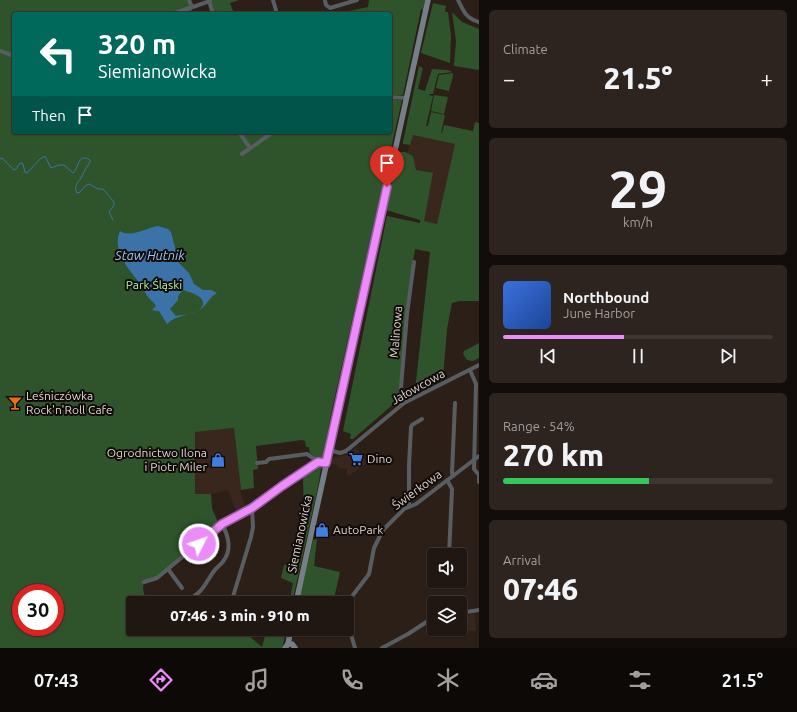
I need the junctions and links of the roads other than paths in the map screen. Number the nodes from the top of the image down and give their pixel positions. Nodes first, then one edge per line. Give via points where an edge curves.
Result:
1 (190, 0) edge
2 (274, 0) edge
3 (325, 0) edge
4 (357, 0) edge
5 (428, 0) edge
6 (458, 0) edge
7 (210, 1) edge
8 (192, 7) junction
9 (178, 12) edge
10 (213, 12) edge
11 (277, 12) edge
12 (479, 22) edge
13 (0, 51) edge
14 (12, 55) edge
15 (392, 97) edge
16 (407, 98) junction
17 (240, 134) edge
18 (270, 134) edge
19 (250, 148) junction
20 (242, 154) dead end
21 (414, 262) dead end
22 (479, 365) edge
23 (470, 370) junction
24 (404, 403) junction
25 (454, 403) dead end
26 (422, 419) dead end
27 (329, 450) junction
28 (479, 456) edge
29 (475, 460) junction
30 (318, 462) junction
31 (257, 463) dead end
32 (326, 463) junction
33 (453, 476) junction
34 (448, 480) junction
35 (479, 482) edge
36 (409, 506) junction
37 (252, 508) junction
38 (222, 524) junction
39 (449, 548) edge
40 (168, 569) junction
41 (144, 582) dead end
42 (182, 588) dead end
43 (195, 596) edge
44 (233, 596) edge
45 (298, 596) edge
46 (479, 610) edge
47 (467, 611) edge
48 (427, 622) edge
49 (291, 636) edge
50 (387, 645) junction
51 (290, 646) edge
52 (355, 648) edge
53 (382, 648) edge
54 (392, 648) edge

1 - 8 street
2 - 11 street
3 - 4 street via 330,8
5 - 16 street, Siemianowicka
6 - 12 street via 468,17
7 - 8 street
7 - 10 street
8 - 9 street
13 - 14 street
15 - 16 street
16 - 27 street, Siemianowicka
17 - 19 street
18 - 19 street
19 - 20 street
21 - 24 street, Malinowa via 401,387 401,398
22 - 23 street, Jałowcowa
23 - 24 street, Jałowcowa
23 - 29 street via 476,384
24 - 27 street, Jałowcowa via 346,451 339,453
25 - 33 street
26 - 36 street via 412,425
27 - 32 street, Siemianowicka
28 - 29 street, Świerkowa
29 - 33 street, Świerkowa
29 - 35 street via 474,469 479,476
30 - 31 street via 307,454
30 - 32 street
30 - 37 street
32 - 45 street, Siemianowicka
33 - 34 street, Świerkowa
34 - 36 street, Świerkowa via 416,504
34 - 39 street via 452,489
36 - 52 street, Świerkowa via 383,530 374,548 369,574 350,600 348,618
37 - 38 street
37 - 44 street via 249,548
38 - 40 street
38 - 43 street via 229,542 225,559
40 - 41 street via 157,578
40 - 42 street
46 - 47 street
48 - 50 street
49 - 51 street
50 - 53 street
50 - 54 street

